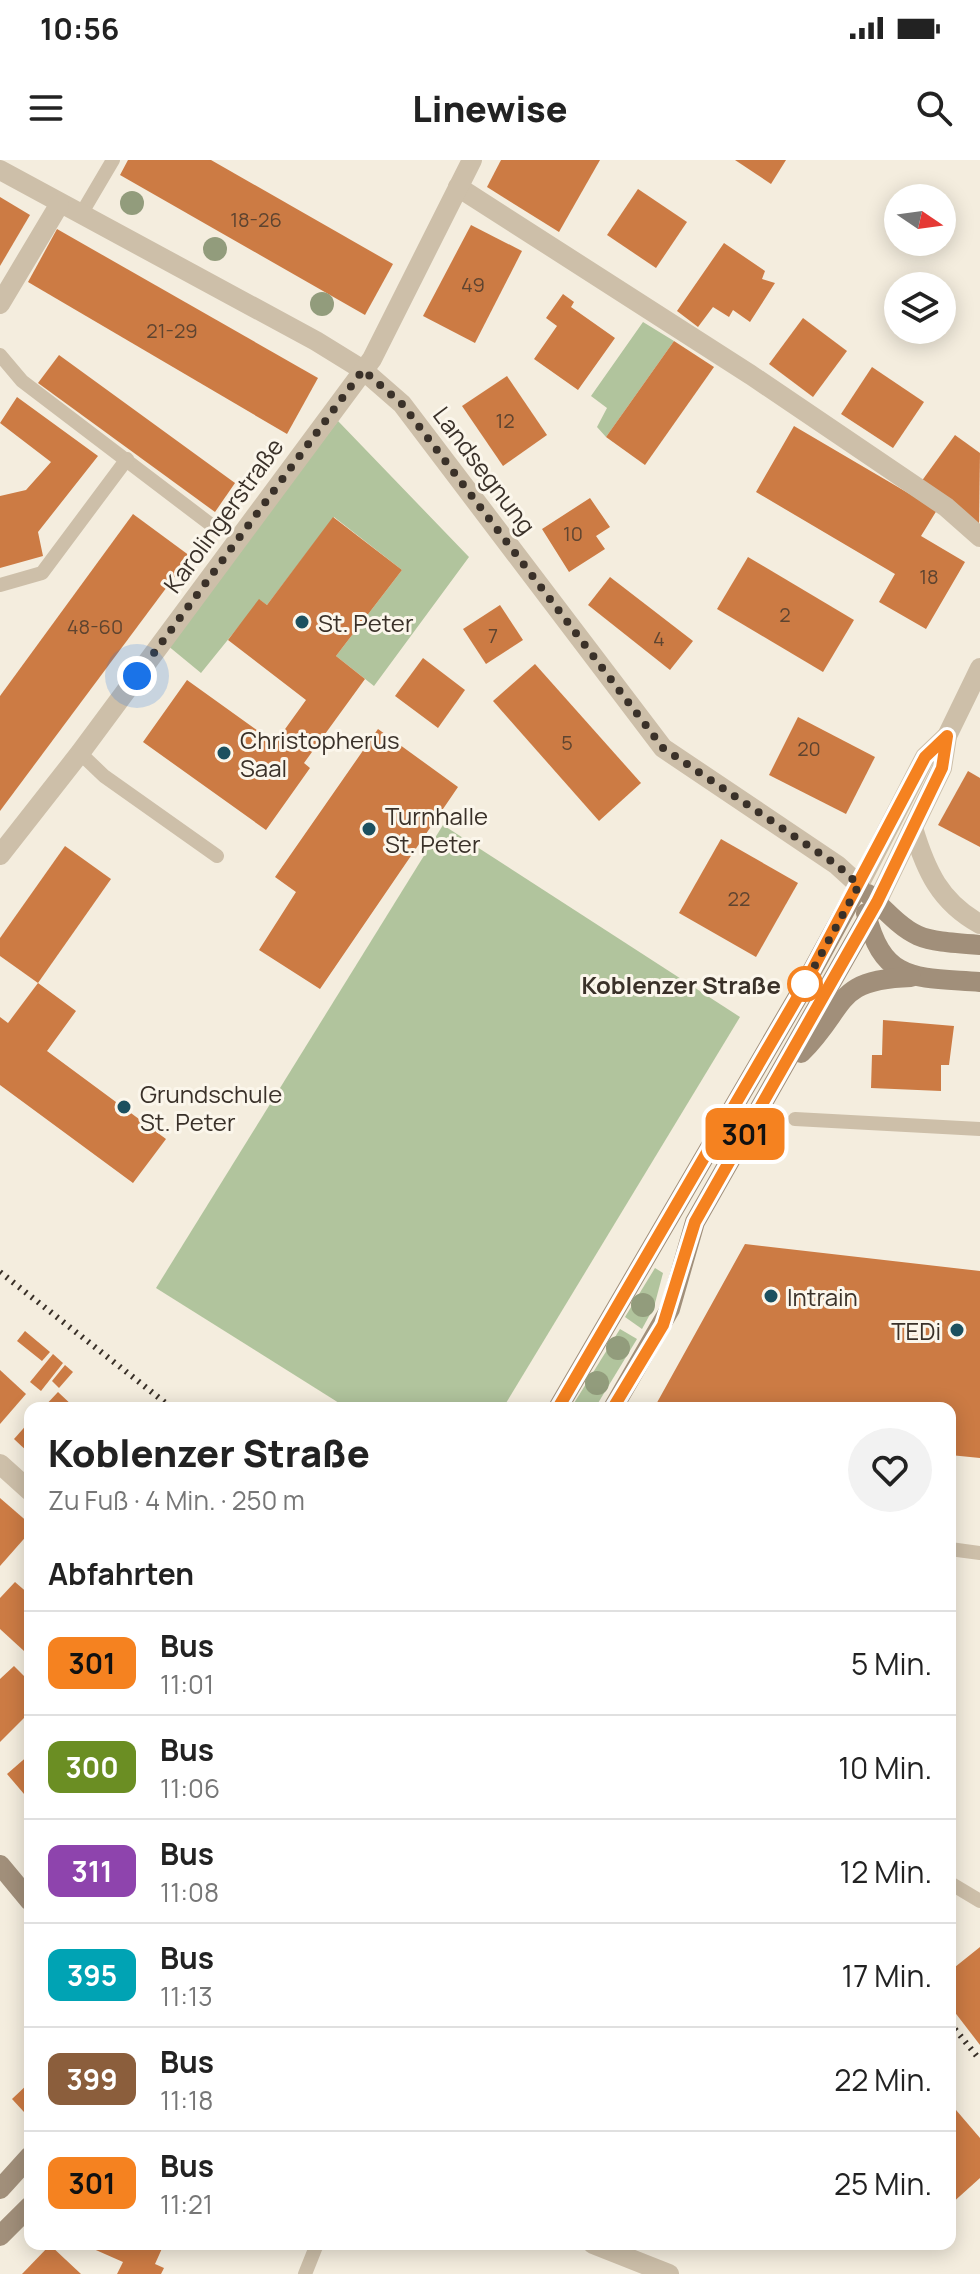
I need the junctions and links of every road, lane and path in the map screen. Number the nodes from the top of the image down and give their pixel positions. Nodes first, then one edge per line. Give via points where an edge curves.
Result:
1 (113, 160) edge
2 (472, 160) edge
3 (0, 170) edge
4 (458, 187) junction
5 (59, 205) junction
6 (80, 216) junction
7 (0, 304) edge
8 (0, 355) edge
9 (363, 370) junction
10 (127, 459) junction
11 (210, 524) dead end
12 (980, 537) edge
13 (0, 585) edge
14 (980, 668) edge
15 (947, 736) junction
16 (80, 753) junction
17 (913, 828) junction
18 (0, 855) edge
19 (217, 856) dead end
20 (859, 885) junction
21 (872, 911) junction
22 (980, 924) edge
23 (980, 945) edge
24 (913, 977) junction
25 (980, 982) edge
26 (781, 1073) junction
27 (795, 1119) dead end
28 (980, 1129) edge
29 (561, 1402) edge
30 (617, 1402) edge
31 (0, 1464) edge
32 (24, 1486) edge
33 (956, 1550) edge
34 (980, 1553) edge
35 (0, 1865) edge
36 (956, 1887) edge
37 (24, 1894) edge
38 (980, 1901) edge
39 (24, 2163) edge
40 (0, 2189) edge
41 (24, 2212) edge
42 (0, 2236) edge
43 (315, 2250) edge
44 (608, 2250) edge
45 (305, 2274) edge
46 (669, 2274) edge

1 - 6 lane
2 - 4 street, Karolingerstraße
3 - 5 street, Landsegnung
4 - 9 street, Karolingerstraße
4 - 12 street via 751,375 946,507
5 - 6 street, Landsegnung
5 - 7 street
6 - 9 street, Landsegnung
8 - 10 lane via 22,381
9 - 16 street, Karolingerstraße
9 - 20 street, Landsegnung via 402,404 663,748
10 - 11 lane
10 - 13 lane via 42,573
14 - 15 street
15 - 17 street via 942,768
15 - 20 street via 925,757
16 - 18 street, Karolingerstraße
16 - 19 lane
17 - 21 street
17 - 22 street via 936,886 961,913
20 - 21 street
20 - 29 street
21 - 23 street via 923,940
21 - 24 street via 885,960
21 - 26 street
24 - 25 street
24 - 26 street via 856,985
26 - 30 street via 695,1222 663,1325
27 - 28 lane
31 - 32 street
33 - 34 lane
35 - 37 street
36 - 38 lane
39 - 40 street
41 - 42 street
43 - 45 lane
44 - 46 street

